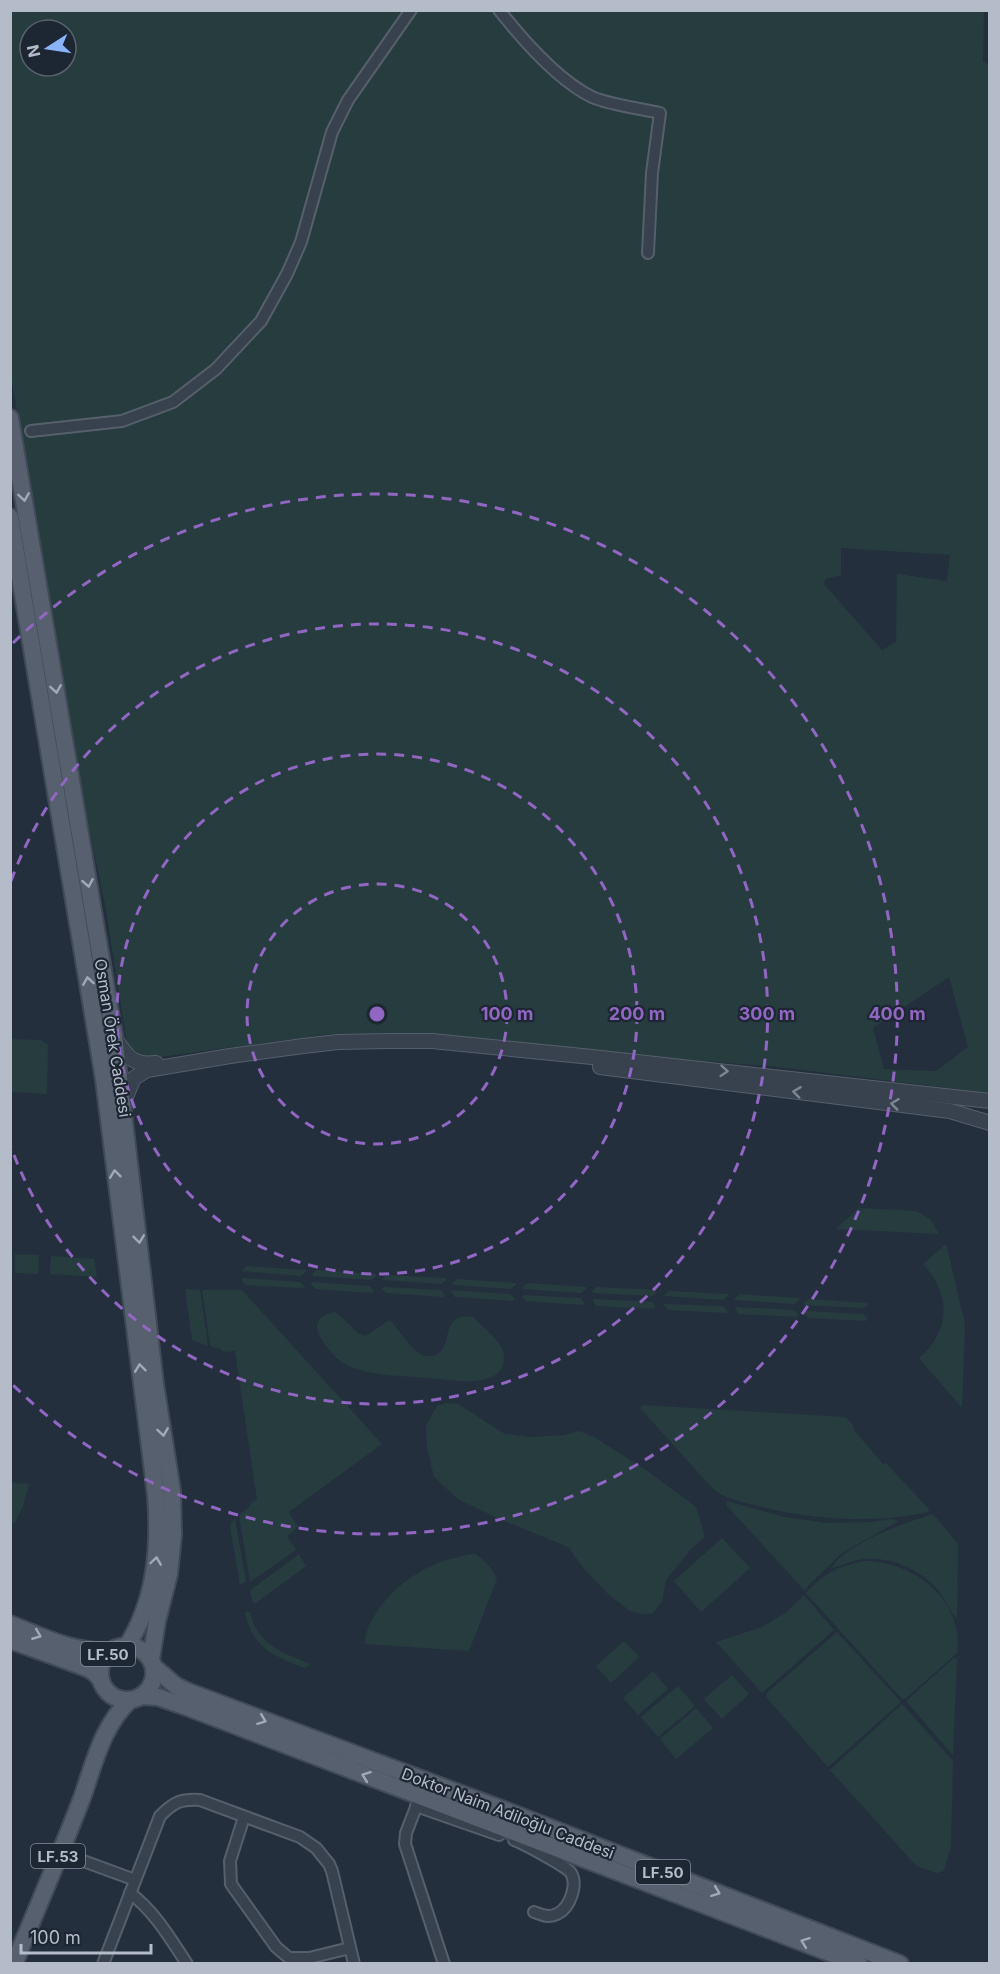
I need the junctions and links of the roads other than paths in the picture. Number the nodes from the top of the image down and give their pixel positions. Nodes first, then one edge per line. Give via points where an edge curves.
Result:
1 (411, 10) edge
2 (499, 10) edge
3 (648, 253) dead end
4 (10, 418) edge
5 (31, 430) dead end
6 (10, 517) edge
7 (114, 1036) junction
8 (402, 1041) junction
9 (230, 1056) junction
10 (990, 1101) edge
11 (123, 1104) junction
12 (990, 1123) edge
13 (10, 1624) edge
14 (10, 1640) edge
15 (120, 1648) junction
16 (64, 1653) junction
17 (152, 1663) junction
18 (105, 1686) junction
19 (136, 1698) junction
20 (99, 1747) junction
21 (421, 1795) junction
22 (244, 1817) junction
23 (59, 1852) junction
24 (135, 1880) junction
25 (130, 1893) junction
26 (534, 1912) dead end
27 (350, 1948) junction
28 (14, 1964) edge
29 (103, 1964) edge
30 (187, 1964) edge
31 (354, 1964) edge
32 (444, 1964) edge
33 (859, 1964) edge
34 (900, 1964) edge

1 - 5 street via 348,100 332,132 301,242 261,321 216,369 173,402 122,422
2 - 3 street via 567,81 593,98 660,113
4 -> 7 main road, Osman Örek Caddesi
15 -> 6 main road, Osman Örek Caddesi via 135,1633 153,1582 158,1525 156,1494 104,1079
7 - 9 street via 131,1060 145,1064
7 - 11 main road, Osman Örek Caddesi
8 - 9 street via 338,1042
8 -> 10 street via 592,1057
12 -> 8 street via 950,1111
9 - 11 street via 147,1070 134,1078
11 -> 17 main road, Osman Örek Caddesi via 155,1384 172,1491 169,1574
13 -> 16 main road, LF.50
14 - 16 main road, LF.50
15 - 16 main road
15 - 17 main road, LF.50 via 141,1650
15 - 18 main road, LF.50 via 104,1660 100,1673
16 - 18 main road via 94,1672
17 - 19 main road, LF.50 via 153,1680 147,1692
17 -> 21 main road, Doktor Naim Adiloğlu Caddesi / LF.50 via 176,1686
18 - 19 main road, LF.50 via 118,1698
18 - 20 main road, LF.53 via 111,1704
19 - 20 main road, LF.53 via 122,1707
21 -> 19 main road, Doktor Naim Adiloğlu Caddesi / LF.50 via 171,1701
20 - 23 main road, LF.53
21 - 26 street via 567,1868 573,1889 566,1907 552,1916
21 - 32 street via 405,1845
33 -> 21 main road, Doktor Naim Adiloğlu Caddesi / LF.50
21 -> 34 main road, Doktor Naim Adiloğlu Caddesi / LF.50
22 - 24 street via 200,1800 185,1799 171,1805 160,1816
22 - 27 street via 300,1838 329,1864
22 - 27 street via 230,1861 231,1884 276,1947 289,1958 309,1958
23 - 24 street
23 - 28 main road, LF.53
24 - 25 street
25 - 29 street
25 - 30 street via 162,1924
27 - 31 street

